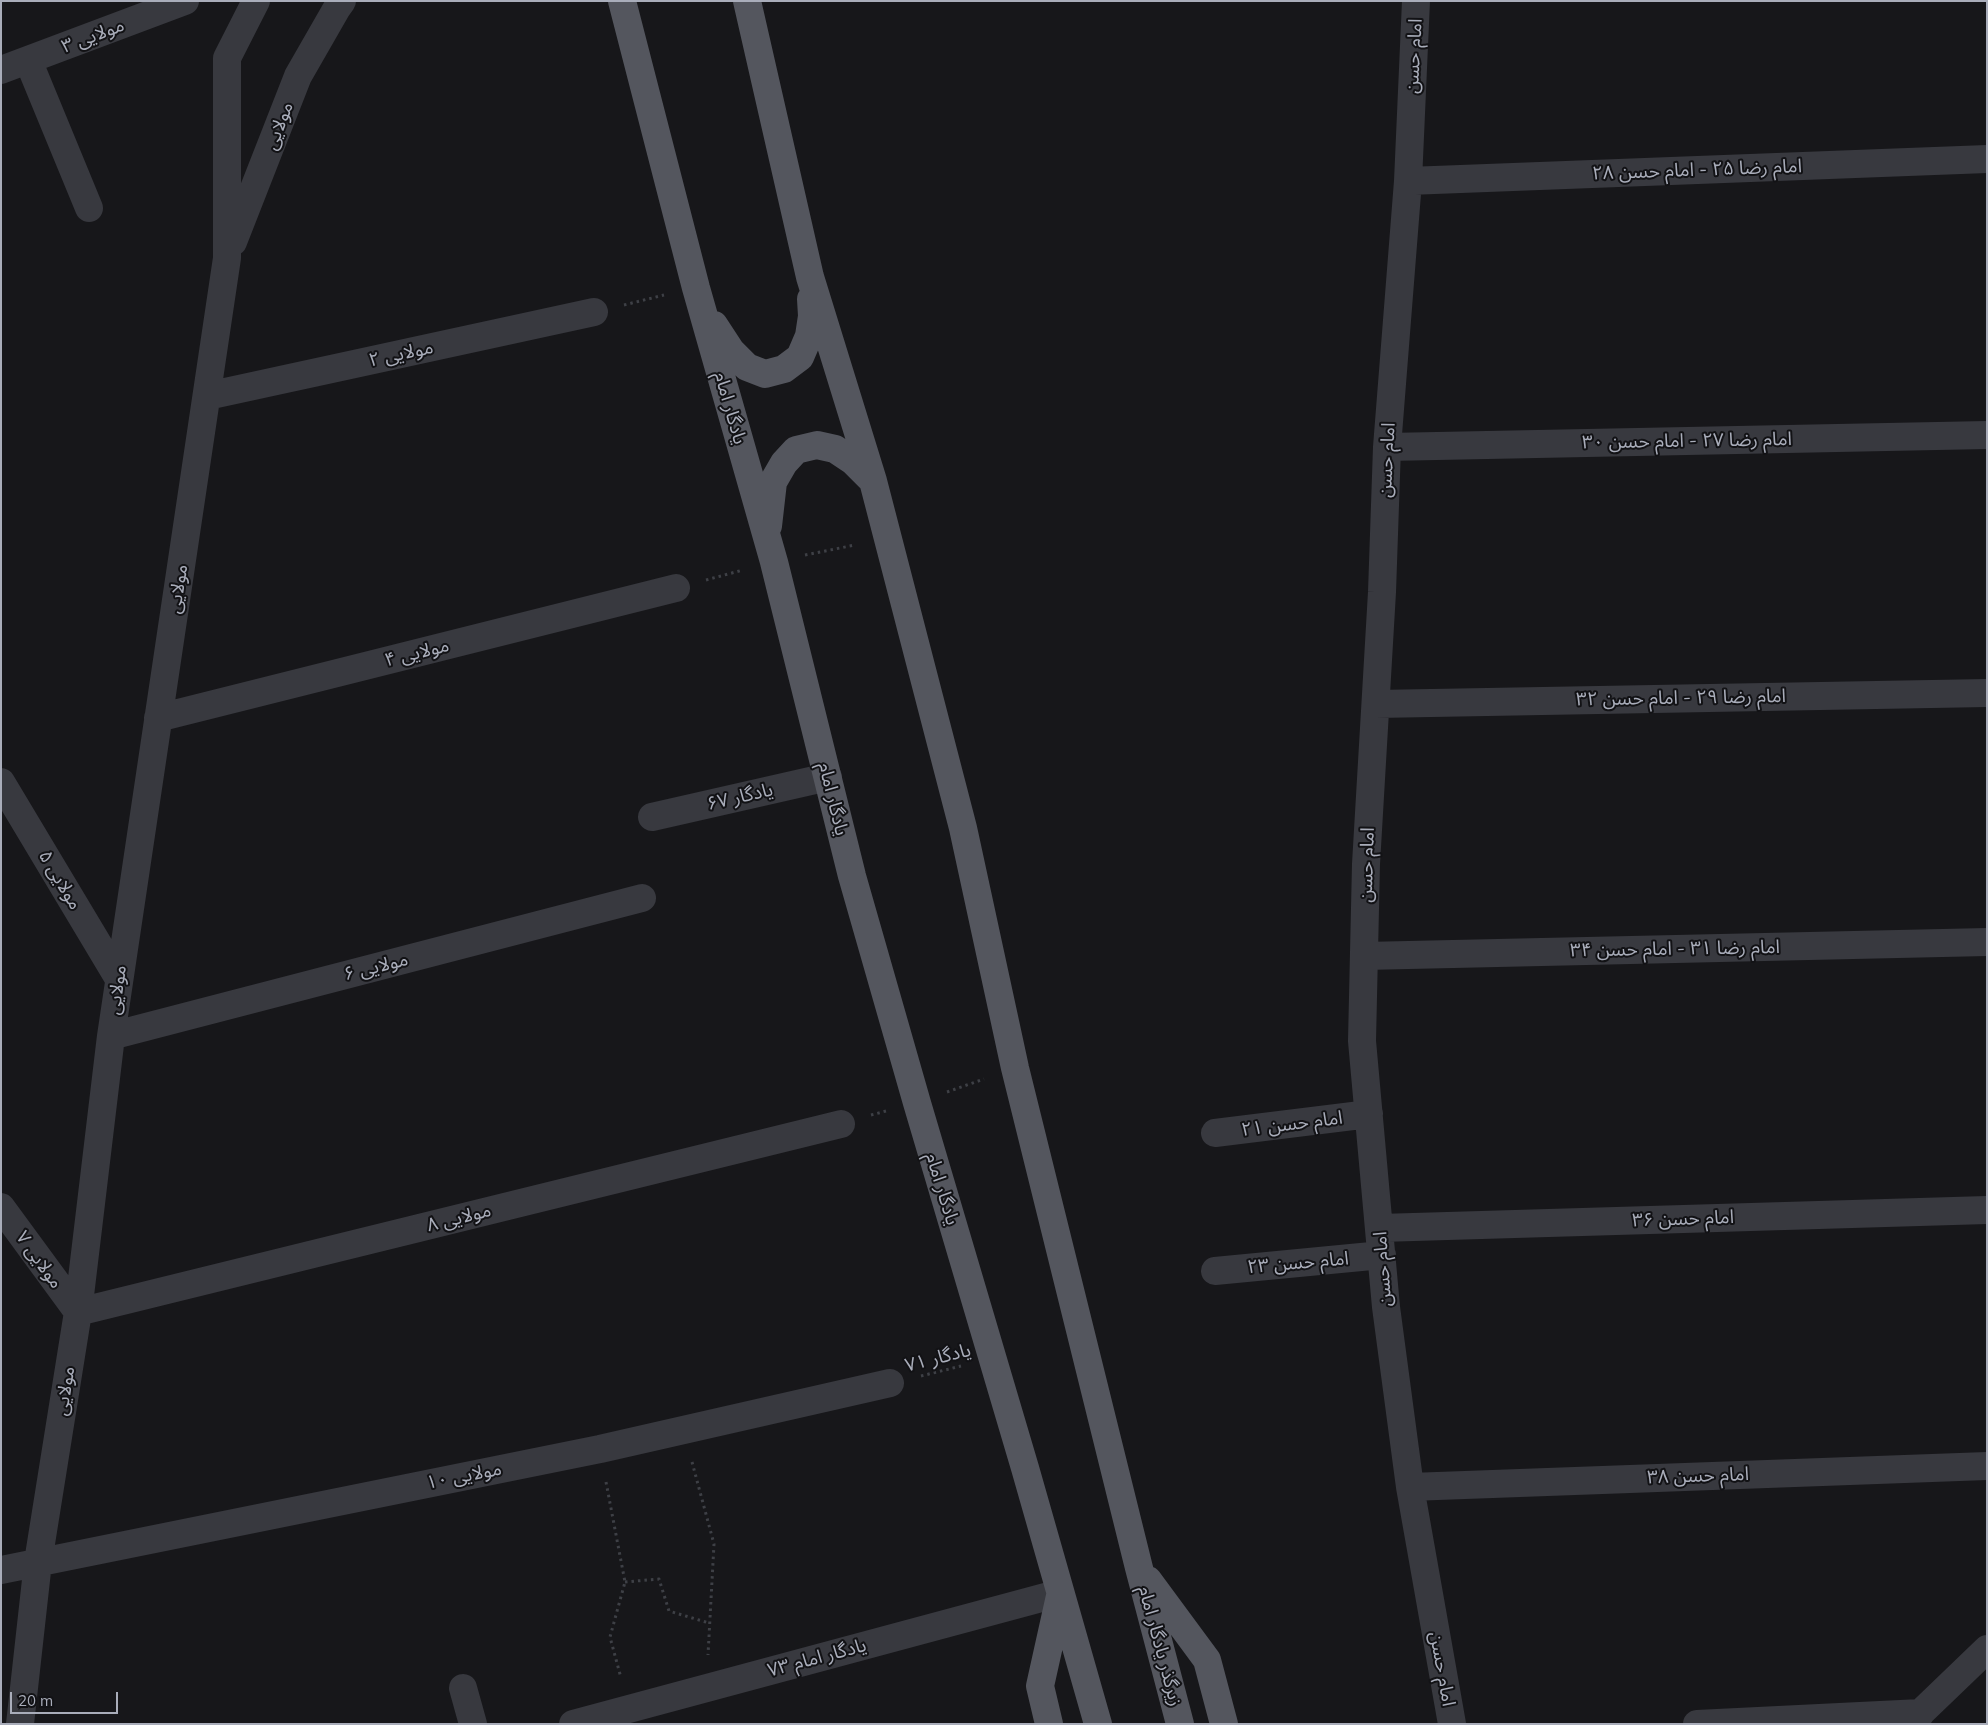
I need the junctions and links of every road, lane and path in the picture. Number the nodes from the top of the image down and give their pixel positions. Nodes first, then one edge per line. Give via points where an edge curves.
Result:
1 (185, 1) edge
2 (256, 1) edge
3 (342, 1) edge
4 (622, 1) edge
5 (747, 1) edge
6 (1416, 1) edge
7 (28, 60) junction
8 (1, 70) edge
9 (1987, 159) edge
10 (1408, 181) junction
11 (89, 208) dead end
12 (227, 258) junction
13 (810, 277) junction
14 (696, 288) junction
15 (594, 312) joint
16 (207, 396) junction
17 (1987, 435) edge
18 (1387, 447) junction
19 (873, 481) junction
20 (888, 538) junction
21 (770, 550) junction
22 (676, 588) joint
23 (1987, 693) edge
24 (1376, 704) junction
25 (158, 718) junction
26 (828, 777) junction
27 (1, 782) edge
28 (652, 817) dead end
29 (642, 898) dead end
30 (1987, 942) edge
31 (1364, 956) junction
32 (119, 979) junction
33 (111, 1036) junction
34 (1015, 1068) junction
35 (917, 1103) junction
36 (1370, 1114) junction
37 (841, 1124) joint
38 (1216, 1133) dead end
39 (1, 1207) edge
40 (1987, 1210) edge
41 (1380, 1228) junction
42 (1382, 1255) junction
43 (1215, 1271) dead end
44 (78, 1312) junction
45 (993, 1358) junction
46 (890, 1383) joint
47 (684, 1430) junction
48 (600, 1449) junction
49 (1987, 1466) edge
50 (1410, 1487) junction
51 (38, 1562) junction
52 (1140, 1568) junction
53 (1, 1570) edge
54 (625, 1582) junction
55 (1060, 1592) junction
56 (709, 1623) junction
57 (1987, 1649) edge
58 (463, 1688) dead end
59 (706, 1688) junction
60 (630, 1708) junction
61 (1915, 1718) edge
62 (20, 1724) edge
63 (473, 1724) edge
64 (573, 1724) edge
65 (1050, 1724) edge
66 (1098, 1724) edge
67 (1180, 1724) edge
68 (1224, 1724) edge
69 (1452, 1724) edge
70 (1697, 1724) edge

1 - 7 street, مولایی ۳
2 - 12 street, مولایی via 227,58
3 - 12 street, مولایی via 298,76
4 - 14 main road, یادگار امام
5 - 13 main road
6 - 10 street, امام حسن
7 - 8 street, مولایی ۳
7 - 11 street
9 - 10 street, امام رضا ۲۵ - امام حسن ۲۸
10 - 18 street, امام حسن
12 - 16 street, مولایی
13 - 14 main road via 812,316 809,336 800,357 784,369 765,374 747,367 730,351
13 - 19 main road
14 - 15 path
14 - 21 main road, یادگار امام
15 - 16 street, مولایی ۲
16 - 25 street, مولایی
17 - 18 street, امام رضا ۲۷ - امام حسن ۳۰
18 - 24 street, امام حسن
19 - 20 main road
19 - 21 main road via 853,461 835,450 817,445 796,450 784,463 774,482
20 - 21 path
20 - 34 main road via 963,828
21 - 22 path
21 - 26 main road, یادگار امام
22 - 25 street, مولایی ۴
23 - 24 street, امام رضا ۲۹ - امام حسن ۳۲
24 - 31 street, امام حسن
25 - 32 street, مولایی
26 - 28 street, یادگار ۶۷
26 - 35 main road, یادگار امام via 852,876
27 - 32 street, مولایی ۵
29 - 33 street, مولایی ۶
30 - 31 street, امام رضا ۳۱ - امام حسن ۳۴
31 - 36 street, امام حسن via 1362,1041
32 - 33 street, مولایی
33 - 44 street, مولایی
34 - 35 path
34 - 52 main road
35 - 37 path
35 - 45 main road, یادگار امام
36 - 38 street, امام حسن ۲۱
36 - 41 street, امام حسن
37 - 44 street, مولایی ۸
39 - 44 street, مولایی ۷
40 - 41 street, امام حسن ۳۶
41 - 42 street, امام حسن
42 - 43 street, امام حسن ۲۳
42 - 50 street, امام حسن
44 - 51 street, مولایی
45 - 46 path, یادگار ۷۱
45 - 55 main road, یادگار امام
46 - 47 street, مولایی ۱۰
47 - 48 street, مولایی ۱۰
47 - 56 path via 714,1544
48 - 51 street, مولایی ۱۰
48 - 54 path
49 - 50 street, امام حسن ۳۸
50 - 69 street, امام حسن
51 - 53 street, مولایی ۱۰
51 - 62 street, مولایی
52 - 67 main road, زیرگذر یادگار امام
52 - 68 main road via 1207,1660
54 - 56 path via 659,1579 669,1611
54 - 60 path via 610,1637
55 - 59 street, یادگار امام ۷۳
55 - 65 main road via 1040,1686
55 - 66 main road
56 - 59 path
57 - 61 street
58 - 63 street
59 - 60 street, یادگار امام ۷۳
60 - 64 street, یادگار امام ۷۳
61 - 70 street

